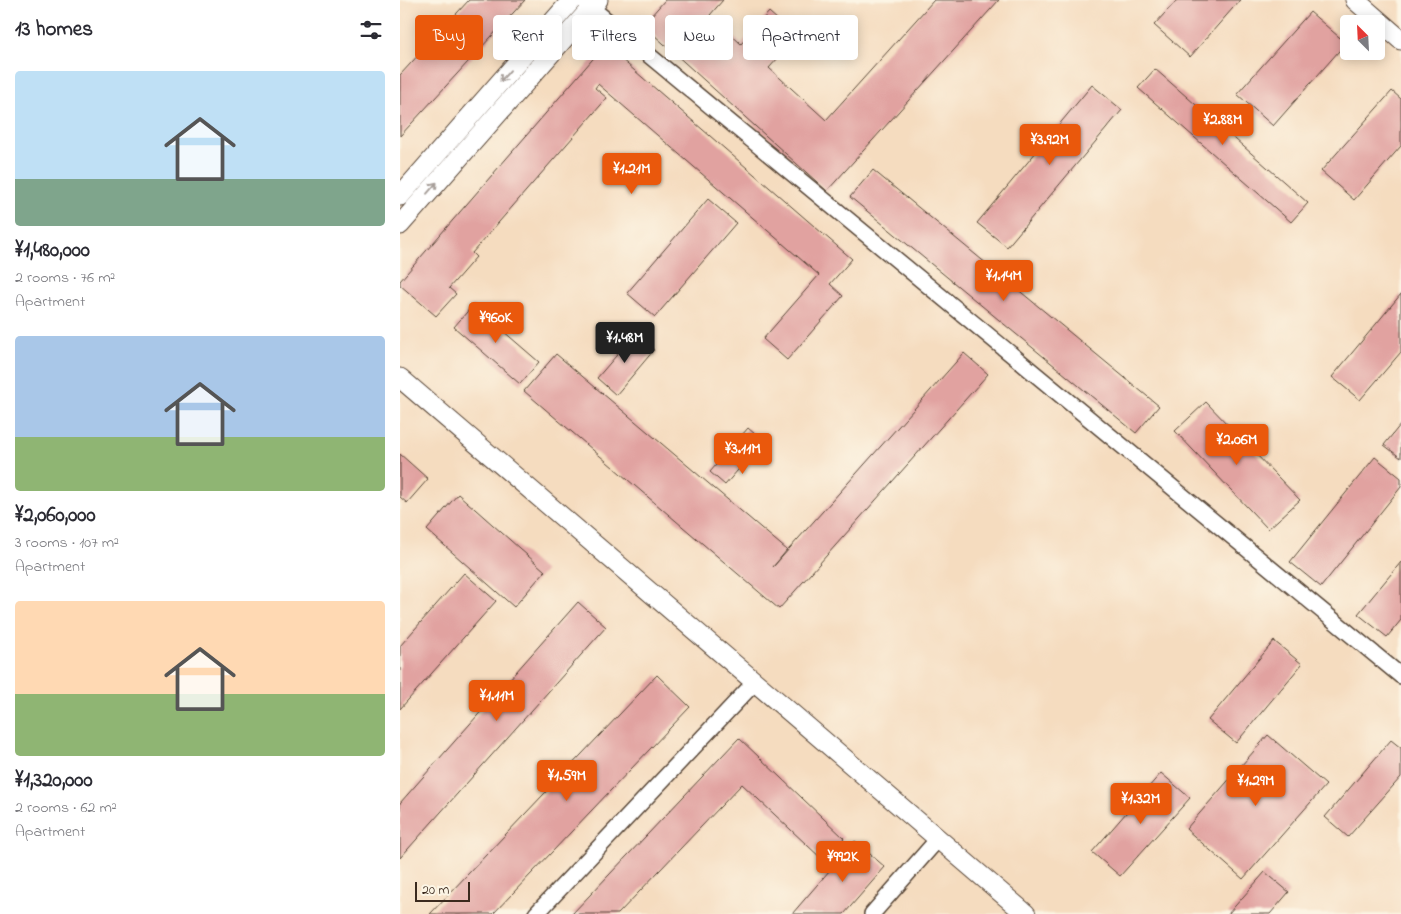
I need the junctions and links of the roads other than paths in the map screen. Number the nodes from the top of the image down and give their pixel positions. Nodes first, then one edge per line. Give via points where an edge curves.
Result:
1 (572, 0) edge
2 (1355, 0) edge
3 (590, 3) edge
4 (1401, 40) edge
5 (400, 196) edge
6 (400, 225) edge
7 (400, 378) edge
8 (1401, 676) edge
9 (755, 682) junction
10 (938, 838) junction
11 (536, 914) edge
12 (872, 914) edge
13 (1026, 914) edge

1 -> 5 street
2 - 4 street
6 -> 3 street
3 - 8 street
7 - 9 street
9 - 10 street
9 - 11 street
10 - 12 street
10 - 13 street

